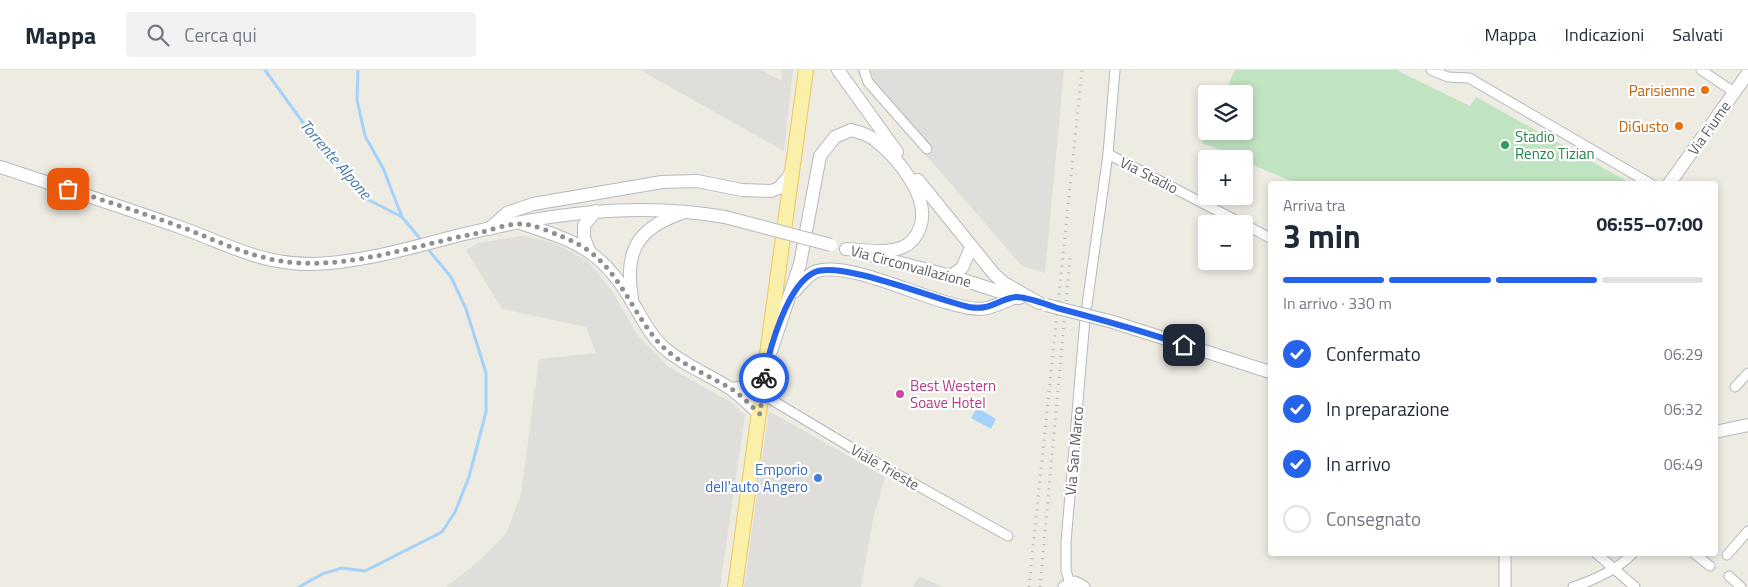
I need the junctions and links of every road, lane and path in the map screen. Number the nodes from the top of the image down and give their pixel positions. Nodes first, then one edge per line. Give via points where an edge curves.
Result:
1 (838, 70) edge
2 (864, 70) edge
3 (1115, 70) edge
4 (1431, 70) edge
5 (1701, 70) edge
6 (805, 72) edge
7 (1748, 73) edge
8 (1468, 74) edge
9 (1734, 92) junction
10 (927, 149) dead end
11 (1108, 154) junction
12 (793, 166) junction
13 (0, 167) edge
14 (1646, 181) edge
15 (1671, 181) edge
16 (596, 211) junction
17 (686, 211) junction
18 (1226, 215) edge
19 (521, 223) junction
20 (1253, 229) edge
21 (488, 230) junction
22 (1268, 237) edge
23 (971, 248) junction
24 (846, 249) junction
25 (589, 250) junction
26 (951, 276) junction
27 (1016, 297) junction
28 (632, 301) junction
29 (1042, 304) junction
30 (1087, 305) dead end
31 (786, 307) junction
32 (1085, 319) dead end
33 (767, 360) junction
34 (1268, 371) edge
35 (1748, 373) edge
36 (764, 379) junction
37 (1735, 387) dead end
38 (732, 389) junction
39 (762, 394) junction
40 (760, 414) junction
41 (1748, 425) edge
42 (1718, 431) edge
43 (1748, 531) edge
44 (1008, 536) dead end
45 (1727, 555) dead end
46 (1505, 556) edge
47 (1599, 556) edge
48 (1630, 556) edge
49 (1698, 556) edge
50 (1710, 566) dead end
51 (1613, 568) junction
52 (1729, 576) dead end
53 (1067, 585) edge
54 (735, 587) edge
55 (1084, 587) edge
56 (1505, 587) edge
57 (1573, 587) edge
58 (1635, 587) edge
59 (1741, 587) edge

1 - 23 main road
2 - 10 street via 868,82
3 - 11 street
4 - 8 street via 1448,77
5 - 9 street
6 - 12 main road
7 - 9 main road, Via Fiume
8 - 14 street
9 - 15 main road, Via Fiume
11 - 18 street, Via Stadio
11 - 30 street
12 - 21 main road via 787,179 771,191 742,190 697,181 662,182 533,204 507,214
12 - 33 main road
13 - 21 main road, Via Circonvallazione via 268,260 313,264 384,253
16 - 17 main road, Via Circonvallazione via 632,208
16 - 19 main road, Via Circonvallazione
16 - 25 main road via 584,225 584,238
17 - 24 main road, Via Circonvallazione, bridge via 725,217
17 - 28 main road via 652,225 634,246 630,264
19 - 21 main road, Via Circonvallazione
19 - 25 main road
20 - 22 street, Via Stadio
23 - 26 main road via 966,263
23 - 29 main road via 1004,283
24 - 26 main road, Via Circonvallazione
24 - 31 main road via 892,250 903,247 918,234 923,210 916,187 888,152 875,139 850,130 835,137 820,156 800,264
25 - 28 main road via 608,267
26 - 27 main road, Via Circonvallazione
27 - 29 main road, Via Circonvallazione
27 - 31 main road via 980,309 848,272 826,270 817,271 805,279
28 - 38 main road via 661,345 679,360
29 - 34 main road, Via Circonvallazione, bridge via 1113,322
31 - 33 main road
32 - 53 street, Via San Marco via 1067,532
33 - 36 main road
35 - 37 street
36 - 38 main road
36 - 39 main road
38 - 40 main road
39 - 40 main road
39 - 44 street, Viale Trieste
40 - 54 main road
41 - 42 main road
43 - 45 street
46 - 56 street
47 - 51 street
48 - 51 street
49 - 50 street
51 - 57 street
51 - 58 street
52 - 59 street
53 - 55 street via 1080,583

